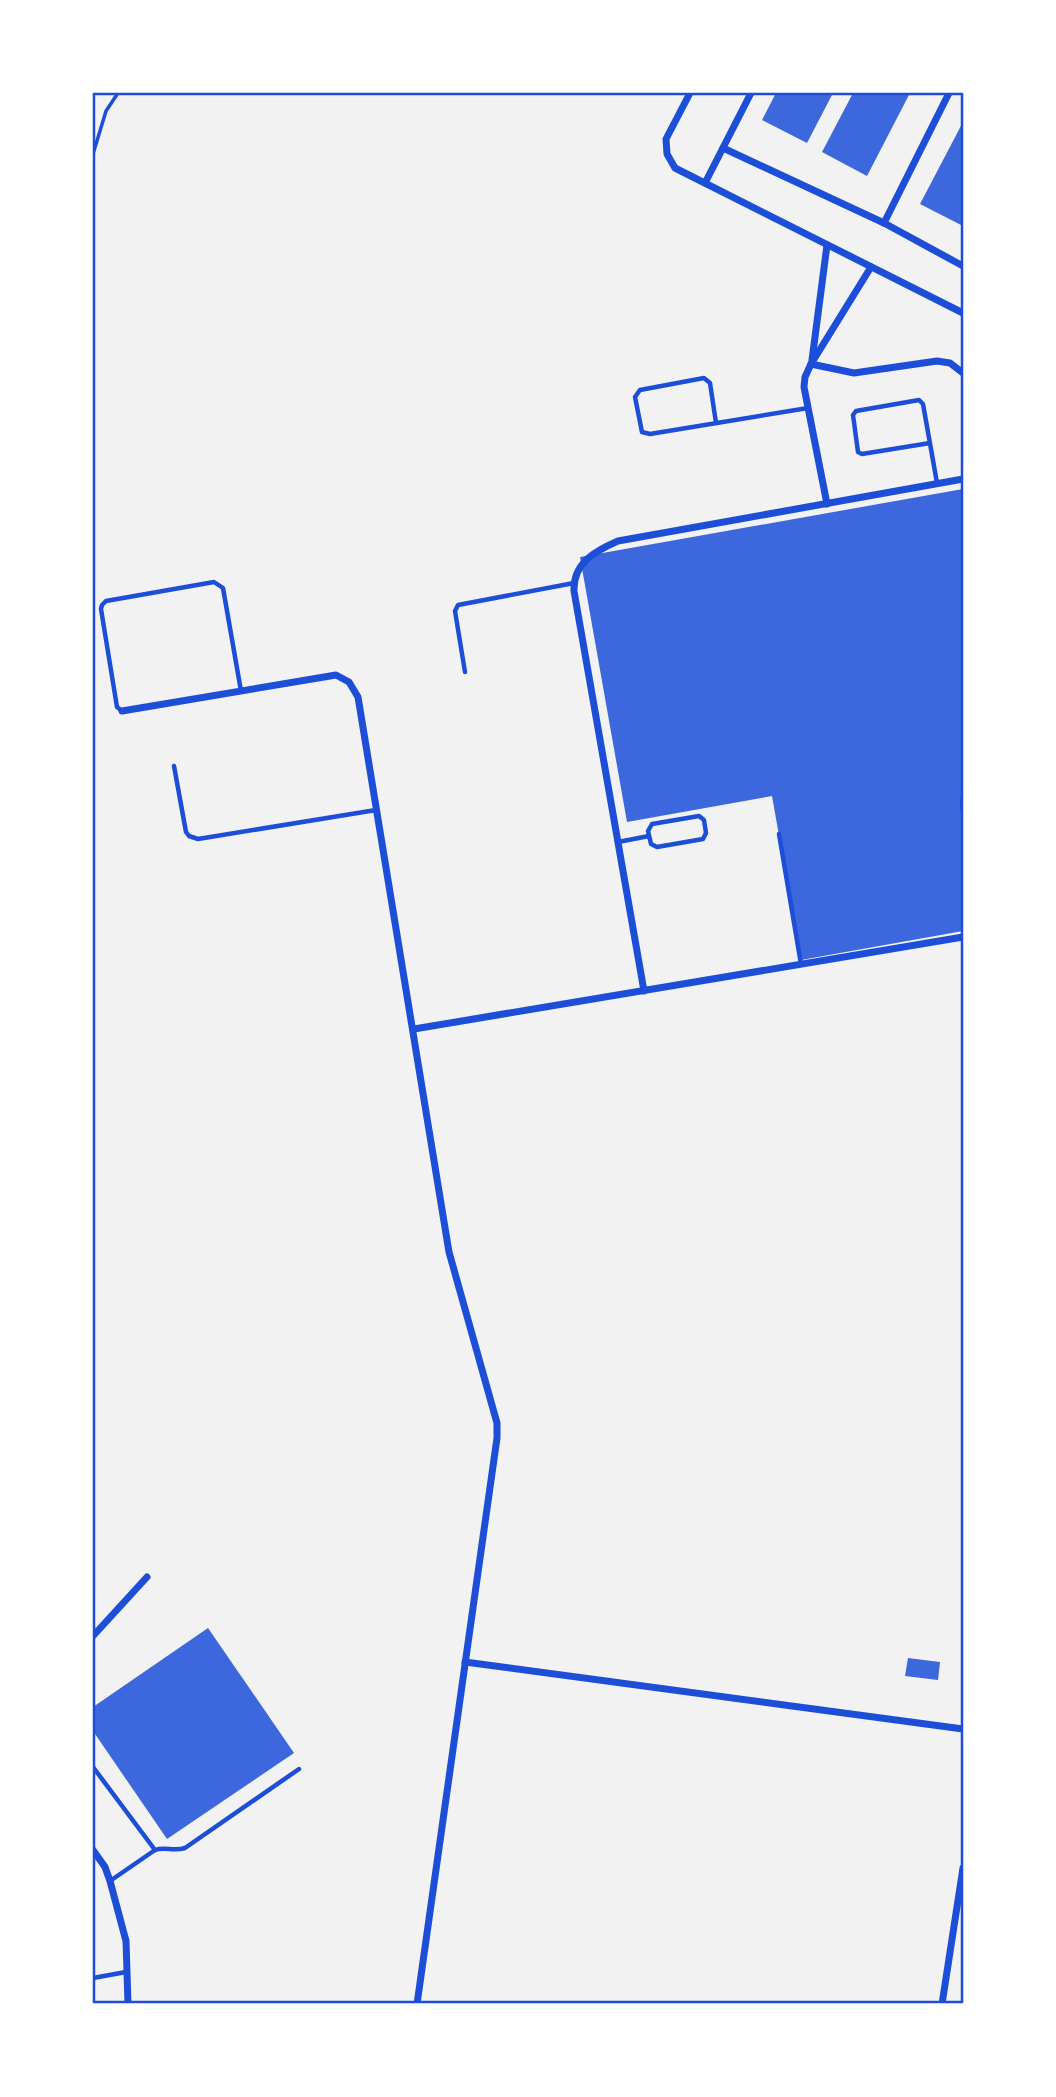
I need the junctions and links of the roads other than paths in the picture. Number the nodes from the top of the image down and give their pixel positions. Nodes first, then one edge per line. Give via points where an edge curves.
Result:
1 (690, 93) edge
2 (751, 93) edge
3 (949, 93) edge
4 (723, 148) junction
5 (705, 183) junction
6 (884, 223) junction
7 (827, 244) junction
8 (963, 266) edge
9 (871, 267) junction
10 (963, 313) edge
11 (811, 364) junction
12 (963, 373) edge
13 (808, 408) junction
14 (716, 424) junction
15 (930, 443) junction
16 (963, 479) edge
17 (938, 484) junction
18 (827, 504) junction
19 (574, 583) junction
20 (465, 672) dead end
21 (241, 691) junction
22 (122, 711) joint
23 (174, 766) dead end
24 (963, 796) edge
25 (377, 810) junction
26 (963, 812) edge
27 (779, 834) dead end
28 (649, 836) junction
29 (618, 842) junction
30 (963, 937) edge
31 (801, 964) junction
32 (644, 991) junction
33 (414, 1029) junction
34 (147, 1577) dead end
35 (93, 1635) edge
36 (465, 1662) junction
37 (963, 1729) edge
38 (93, 1767) edge
39 (299, 1769) dead end
40 (93, 1850) edge
41 (155, 1850) junction
42 (963, 1868) edge
43 (110, 1881) junction
44 (127, 1972) junction
45 (93, 1978) edge
46 (128, 2004) edge
47 (417, 2004) edge
48 (942, 2004) edge

1 - 5 street via 667,139 667,154 675,168
2 - 4 street
3 - 6 street
4 - 5 street
4 - 6 street
5 - 7 street
6 - 8 street
7 - 9 street
7 - 11 street
9 - 10 street
9 - 11 street
11 - 12 street via 855,373 937,361 950,363
11 - 13 street via 804,387
13 - 14 lane
13 - 18 street
14 - 14 lane via 646,434 635,397 640,390 704,378 709,383
15 - 15 lane via 919,400 853,415 862,454
15 - 17 lane
16 - 17 street
17 - 18 street
18 - 19 street via 618,541 582,563
19 - 20 lane via 458,605 455,611
19 - 29 street
21 - 22 street
21 - 22 lane via 223,588 214,582 102,605 117,707
21 - 25 street via 336,675 349,682 358,697
23 - 25 lane via 186,832 193,838
24 - 26 lane
25 - 33 street
27 - 31 lane
28 - 28 lane via 652,824 699,816 704,820 703,839 657,847
28 - 29 lane
29 - 32 street
30 - 31 street
31 - 32 street
32 - 33 street
33 - 36 street via 449,1251 497,1423
34 - 35 street
36 - 37 street
36 - 47 street
38 - 41 lane
39 - 41 lane via 185,1848
40 - 43 street
41 - 43 lane
42 - 48 street
43 - 44 street via 126,1941
44 - 45 lane
44 - 46 street

